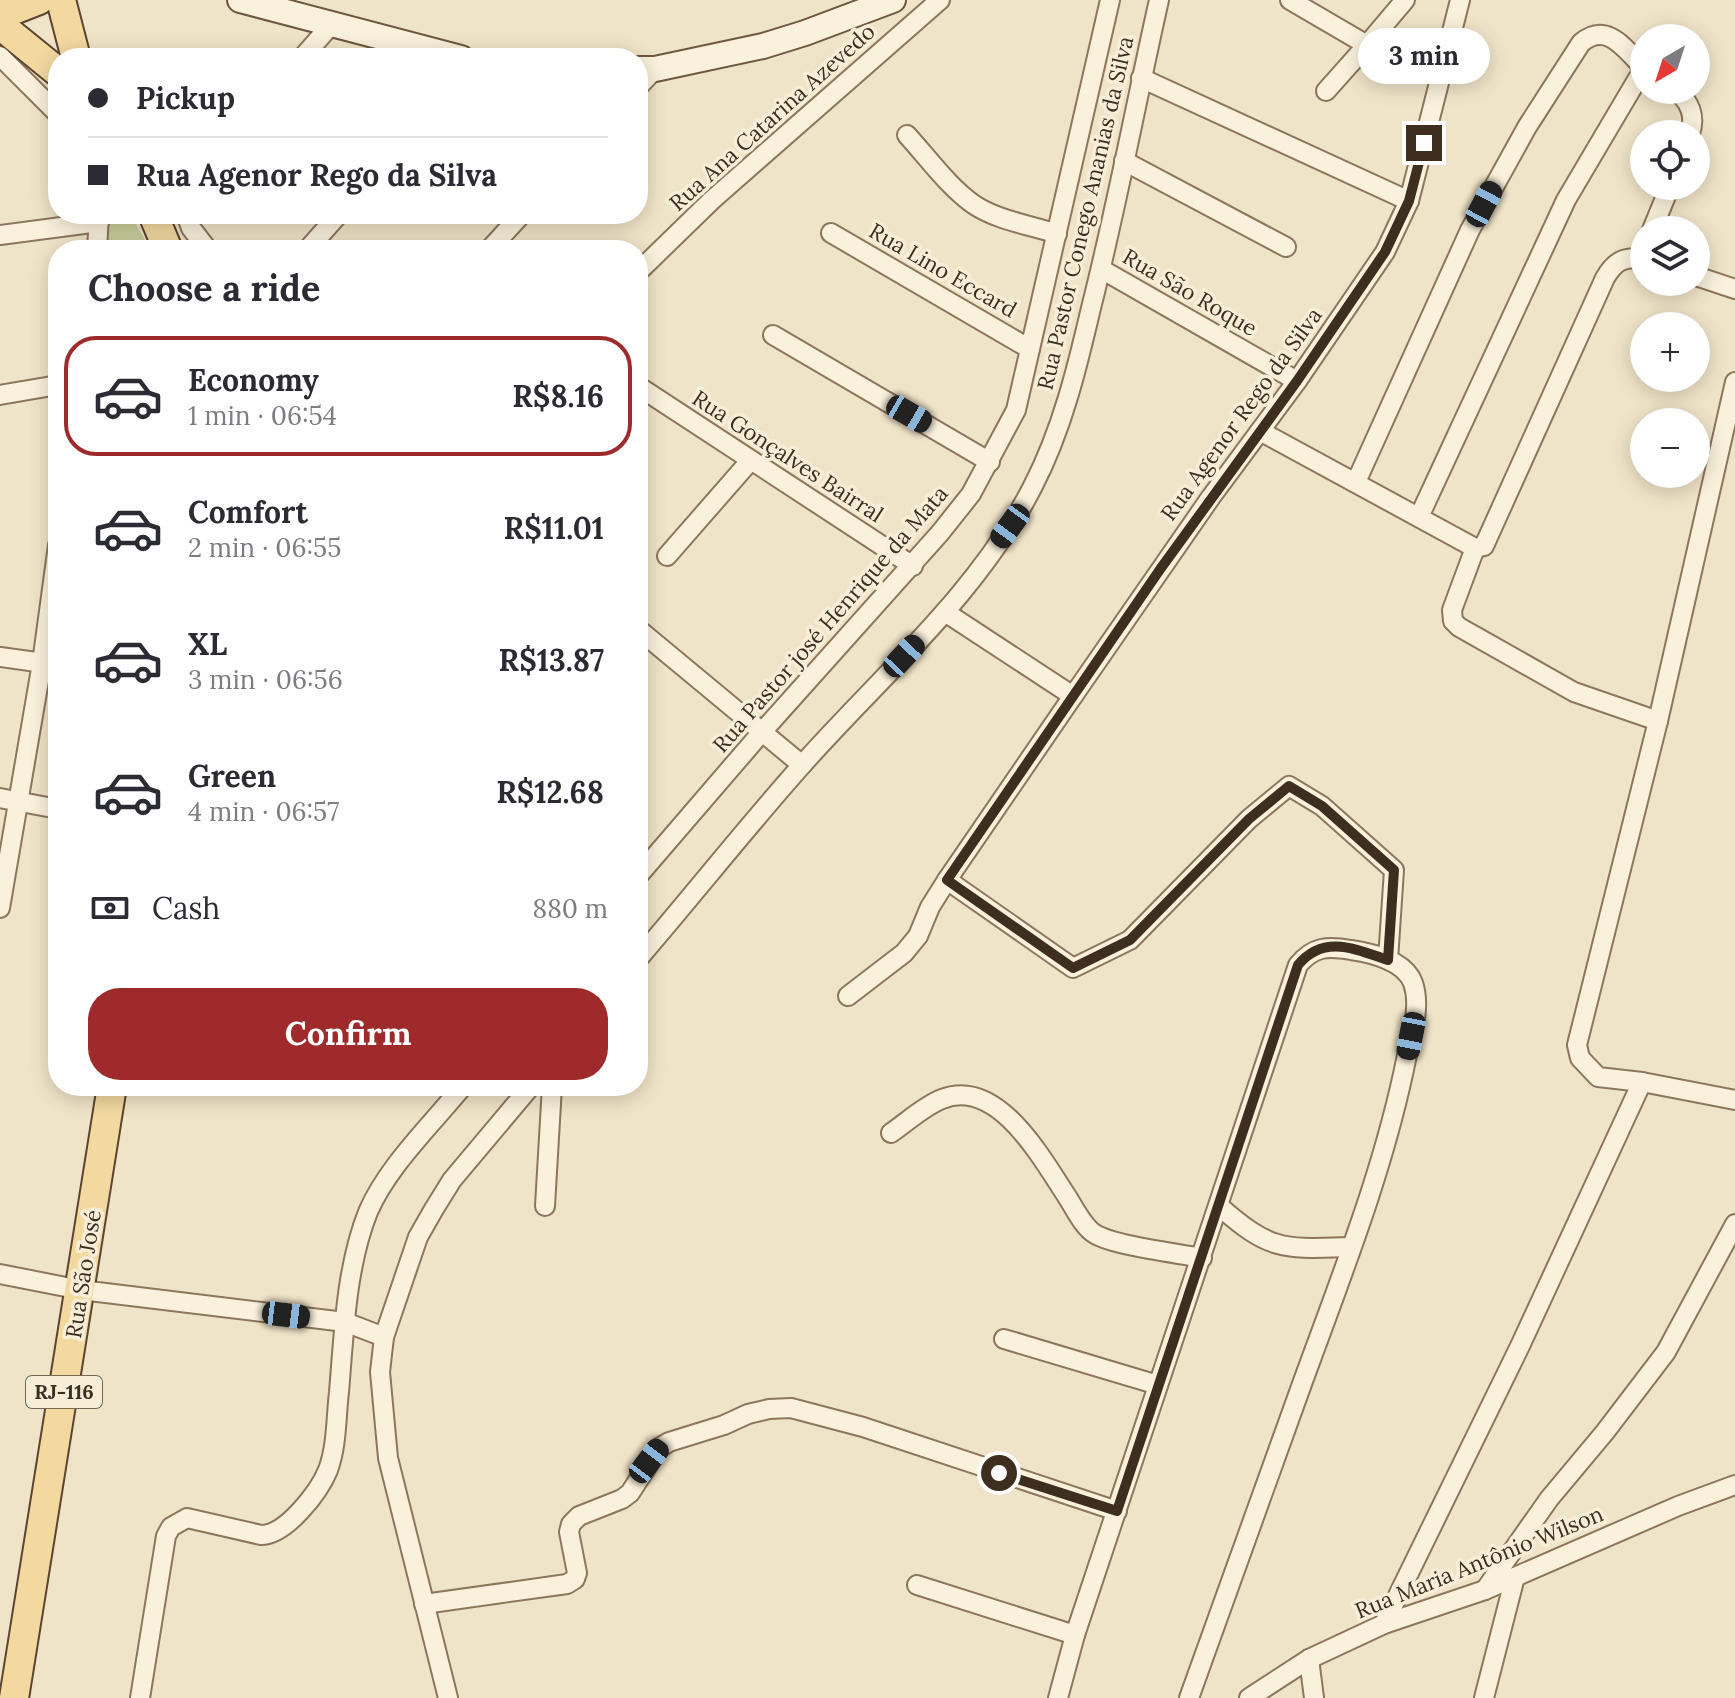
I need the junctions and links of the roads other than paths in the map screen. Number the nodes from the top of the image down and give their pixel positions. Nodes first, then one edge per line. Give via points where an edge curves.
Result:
1 (39, 0) edge
2 (61, 0) edge
3 (240, 0) edge
4 (893, 0) edge
5 (940, 0) edge
6 (1110, 0) edge
7 (1159, 0) edge
8 (1290, 0) edge
9 (1405, 0) edge
10 (1460, 0) edge
11 (0, 7) edge
12 (0, 25) edge
13 (330, 26) junction
14 (1367, 45) junction
15 (73, 48) edge
16 (311, 48) edge
17 (420, 48) edge
18 (1630, 54) edge
19 (4, 64) edge
20 (48, 64) edge
21 (648, 69) edge
22 (1141, 78) junction
23 (1326, 91) dead end
24 (1630, 91) edge
25 (48, 105) edge
26 (907, 135) dead end
27 (1124, 161) junction
28 (1409, 201) junction
29 (64, 224) edge
30 (330, 224) edge
31 (513, 224) edge
32 (831, 233) dead end
33 (1057, 234) junction
34 (0, 235) edge
35 (316, 240) edge
36 (498, 240) edge
37 (1286, 247) dead end
38 (1630, 258) edge
39 (648, 262) edge
40 (1101, 269) junction
41 (1710, 281) edge
42 (1735, 289) edge
43 (773, 335) dead end
44 (1030, 349) junction
45 (1297, 381) junction
46 (1735, 382) edge
47 (48, 387) edge
48 (648, 393) edge
49 (0, 395) edge
50 (1260, 431) junction
51 (1727, 452) edge
52 (750, 461) junction
53 (990, 462) junction
54 (1356, 482) junction
55 (1419, 517) junction
56 (1475, 548) junction
57 (667, 556) dead end
58 (913, 566) junction
59 (945, 612) junction
60 (648, 637) edge
61 (0, 657) edge
62 (48, 664) edge
63 (48, 670) edge
64 (1073, 696) junction
65 (1658, 721) junction
66 (761, 733) junction
67 (802, 765) junction
68 (8, 800) edge
69 (48, 807) edge
70 (648, 864) edge
71 (947, 880) junction
72 (0, 908) edge
73 (648, 947) edge
74 (1388, 960) junction
75 (848, 996) dead end
76 (1642, 1082) junction
77 (110, 1096) edge
78 (455, 1096) edge
79 (523, 1096) edge
80 (551, 1096) edge
81 (1735, 1100) edge
82 (891, 1133) dead end
83 (545, 1206) dead end
84 (1219, 1206) junction
85 (1735, 1224) edge
86 (1351, 1247) junction
87 (1202, 1258) junction
88 (0, 1274) edge
89 (81, 1290) junction
90 (345, 1322) junction
91 (384, 1337) junction
92 (1004, 1339) dead end
93 (1158, 1385) junction
94 (1735, 1485) edge
95 (1117, 1511) junction
96 (1515, 1577) junction
97 (917, 1585) dead end
98 (1485, 1590) junction
99 (424, 1604) junction
100 (1384, 1624) junction
101 (1075, 1635) junction
102 (1309, 1659) junction
103 (14, 1698) edge
104 (140, 1698) edge
105 (448, 1698) edge
106 (1058, 1698) edge
107 (1189, 1698) edge
108 (1249, 1698) edge
109 (1314, 1698) edge
110 (1484, 1698) edge

1 - 11 main road via 16,9
2 - 15 main road
3 - 13 main road
4 - 21 main road via 763,46
5 - 39 street, Rua Ana Catarina Azevedo
6 - 33 street, Rua Pastor josé Henrique da Mata
7 - 22 street, Rua Pastor Conego Ananias da Silva
8 - 14 street
9 - 14 street
10 - 28 street, Rua Agenor Rego da Silva
12 - 20 main road
13 - 16 street
13 - 17 main road
14 - 23 street
18 - 54 street via 1603,34 1581,43 1527,127 1470,230
19 - 25 street
22 - 27 street, Rua Pastor Conego Ananias da Silva
22 - 28 street
24 - 55 street via 1566,200
26 - 33 street via 974,204
27 - 37 street
27 - 40 street, Rua Pastor Conego Ananias da Silva
28 - 45 street, Rua Agenor Rego da Silva via 1385,252
29 - 34 street
30 - 35 street
31 - 36 street
32 - 44 street, Rua Lino Eccard
33 - 44 street, Rua Pastor josé Henrique da Mata
38 - 56 street via 1612,267 1486,544
40 - 45 street, Rua São Roque
40 - 59 street, Rua Pastor Conego Ananias da Silva via 1046,457 1010,526
41 - 42 street
43 - 53 street
44 - 53 street, Rua Pastor josé Henrique da Mata via 1016,410
45 - 50 street, Rua Agenor Rego da Silva
46 - 51 street
47 - 49 street
48 - 52 street, Rua Gonçalves Bairral
50 - 54 street
50 - 64 street, Rua Agenor Rego da Silva
51 - 65 street
52 - 57 street
52 - 58 street, Rua Gonçalves Bairral
53 - 58 street, Rua Pastor josé Henrique da Mata
54 - 55 street
55 - 56 street
56 - 65 street via 1452,610 1459,627 1574,692
58 - 66 street, Rua Pastor josé Henrique da Mata
59 - 64 street
59 - 67 street, Rua Pastor Conego Ananias da Silva
60 - 66 street
61 - 62 street
63 - 68 street
64 - 71 street, Rua Agenor Rego da Silva
65 - 76 street via 1577,1045 1580,1058 1598,1077
66 - 67 street
66 - 70 street, Rua Pastor josé Henrique da Mata
67 - 73 street, Rua Pastor Conego Ananias da Silva
68 - 69 street
68 - 72 street
71 - 74 street via 1073,968 1130,940 1249,819 1289,786 1322,806 1394,870
71 - 75 street, Rua Agenor Rego da Silva via 904,953
74 - 84 street via 1332,946 1319,947 1298,965
74 - 86 street via 1412,982 1416,1013 1397,1107
76 - 81 street
76 - 100 street
77 - 89 main road, Rua São José / RJ-116
78 - 90 street via 391,1173 369,1210
79 - 91 street via 434,1209 418,1237
80 - 83 street
82 - 87 street via 939,1100 972,1094 987,1100 1042,1159 1094,1233
84 - 86 street via 1270,1243
84 - 87 street
85 - 98 street via 1666,1352 1549,1499
86 - 107 street
87 - 93 street
88 - 89 street
89 - 90 street
89 - 103 main road, Rua São José / RJ-116
90 - 91 street
90 - 104 street via 328,1471 313,1496 270,1535 187,1518 171,1527
91 - 99 street via 380,1372 388,1458
92 - 93 street
93 - 95 street
94 - 96 street, Rua Maria Antônio Wilson
95 - 99 street via 863,1427 791,1408 769,1409 669,1442 659,1448 630,1493 579,1516 569,1532 577,1573 567,1584
95 - 101 street
96 - 98 street, Rua Maria Antônio Wilson
96 - 110 street
97 - 101 street
98 - 100 street, Rua Maria Antônio Wilson
99 - 105 street
100 - 102 street, Rua Maria Antônio Wilson
101 - 106 street
102 - 108 street, Rua Maria Antônio Wilson
102 - 109 street

